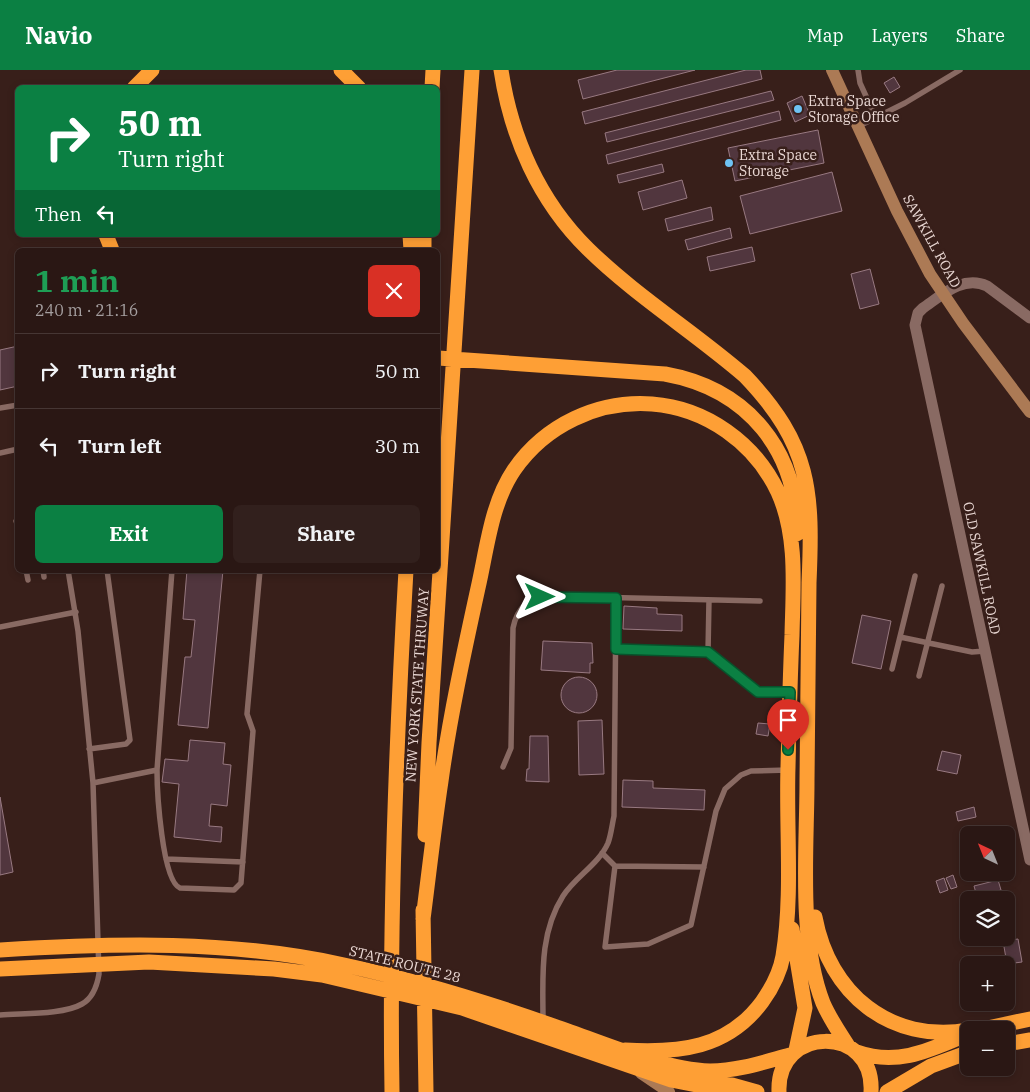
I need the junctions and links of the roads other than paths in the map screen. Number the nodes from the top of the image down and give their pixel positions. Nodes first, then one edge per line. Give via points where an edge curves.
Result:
1 (140, 70) edge
2 (152, 70) edge
3 (341, 70) edge
4 (433, 70) edge
5 (472, 70) edge
6 (501, 70) edge
7 (832, 70) edge
8 (858, 70) edge
9 (960, 70) edge
10 (127, 85) edge
11 (137, 85) edge
12 (356, 85) edge
13 (432, 85) edge
14 (876, 118) junction
15 (857, 127) junction
16 (943, 295) junction
17 (1030, 318) edge
18 (440, 350) edge
19 (486, 357) junction
20 (440, 358) edge
21 (15, 406) edge
22 (0, 408) edge
23 (1030, 412) edge
24 (15, 450) edge
25 (0, 453) edge
26 (810, 522) junction
27 (440, 571) edge
28 (27, 573) edge
29 (69, 573) edge
30 (107, 573) edge
31 (172, 573) edge
32 (260, 573) edge
33 (406, 573) edge
34 (440, 573) edge
35 (793, 573) junction
36 (915, 576) dead end
37 (28, 580) dead end
38 (942, 586) dead end
39 (616, 598) junction
40 (710, 600) junction
41 (760, 601) dead end
42 (76, 612) junction
43 (0, 628) edge
44 (900, 637) junction
45 (927, 644) junction
46 (616, 649) junction
47 (985, 651) junction
48 (708, 652) junction
49 (892, 669) dead end
50 (919, 676) dead end
51 (790, 692) junction
52 (90, 749) junction
53 (503, 767) dead end
54 (157, 770) junction
55 (788, 770) junction
56 (93, 784) junction
57 (806, 852) junction
58 (602, 853) junction
59 (166, 859) junction
60 (1030, 860) edge
61 (243, 862) junction
62 (615, 866) junction
63 (704, 867) junction
64 (788, 893) junction
65 (423, 918) junction
66 (98, 946) junction
67 (0, 950) edge
68 (99, 963) junction
69 (0, 969) edge
70 (345, 972) junction
71 (462, 1001) junction
72 (0, 1015) edge
73 (543, 1022) junction
74 (960, 1031) edge
75 (1015, 1031) edge
76 (1029, 1031) edge
77 (960, 1036) edge
78 (1015, 1039) edge
79 (853, 1049) junction
80 (625, 1050) junction
81 (793, 1053) junction
82 (960, 1055) edge
83 (633, 1068) junction
84 (392, 1092) edge
85 (426, 1092) edge
86 (669, 1092) edge
87 (757, 1092) edge
88 (778, 1092) edge
89 (871, 1092) edge
90 (887, 1092) edge

1 - 10 highway
2 - 11 highway
3 - 12 highway
4 - 13 highway
5 - 27 highway, NEW YORK STATE THRUWAY
6 - 26 highway via 508,110 521,147 550,202 574,235 604,264 717,352 763,396 788,433 802,463 809,496
7 - 15 street, SAWKILL ROAD
8 - 14 lane via 860,83
9 - 14 lane
14 - 15 lane
15 - 16 street, SAWKILL ROAD via 907,232
16 - 17 street, OLD SAWKILL ROAD via 966,282 980,283
16 - 23 street, SAWKILL ROAD
16 - 47 street, OLD SAWKILL ROAD via 918,313 915,325
18 - 19 highway
19 - 20 highway
19 - 26 highway via 663,365 718,382 748,400 782,438 802,482
19 - 35 highway via 665,374 701,383 730,400 764,429 787,469 797,513
21 - 22 lane
24 - 25 lane
26 - 57 highway
28 - 37 lane
29 - 42 lane
30 - 52 lane via 130,740 126,744
31 - 54 lane
32 - 61 lane via 247,714 253,731
33 - 84 highway, NEW YORK STATE THRUWAY via 392,850
34 - 65 highway, NEW YORK STATE THRUWAY via 429,743
35 - 51 highway
35 - 65 highway via 785,511 768,474 738,440 702,416 672,406 620,405 567,422 536,444 512,473 491,530 453,707
36 - 44 lane
38 - 45 lane
39 - 40 lane
39 - 46 lane
39 - 53 lane via 540,597 518,612 513,628 511,748
40 - 41 lane
40 - 48 lane
42 - 43 lane
42 - 52 lane
44 - 45 lane
44 - 49 lane
45 - 47 lane via 972,652
45 - 50 lane
46 - 48 lane
46 - 58 lane via 614,816 608,843
47 - 60 street, OLD SAWKILL ROAD
48 - 51 lane via 758,692
51 - 55 highway
52 - 56 lane
54 - 56 lane
54 - 59 lane
55 - 63 lane via 750,771 740,775 725,789 716,811
55 - 64 highway
56 - 66 lane
57 - 74 highway via 820,940 836,974 852,994 877,1013 906,1026 935,1032
57 - 79 highway via 808,924 814,972 829,1016
58 - 62 lane
58 - 73 lane via 573,882 553,914 546,935
59 - 61 lane
59 - 61 lane via 175,886 206,889 234,890 239,887
62 - 63 lane
62 - 63 lane via 605,947 648,944 691,926
64 - 80 highway via 784,952 777,977 762,1003 742,1024 717,1039 688,1049
64 - 81 highway via 805,1008
65 - 85 highway, NEW YORK STATE THRUWAY
66 - 67 highway, STATE ROUTE 28
66 - 68 lane
66 - 70 highway, STATE ROUTE 28 via 227,948 283,954
68 - 69 highway, STATE ROUTE 28
68 - 70 highway, STATE ROUTE 28 via 212,964
68 - 72 lane via 98,983 82,1004 62,1010
70 - 71 highway, STATE ROUTE 28
71 - 73 highway, STATE ROUTE 28
71 - 83 highway, STATE ROUTE 28
73 - 80 highway, STATE ROUTE 28
75 - 76 highway
76 - 78 highway
77 - 79 highway, STATE ROUTE 28 via 904,1057 878,1056
79 - 81 highway, STATE ROUTE 28 via 836,1042 822,1041 808,1044
79 - 89 highway via 870,1074
80 - 81 highway, STATE ROUTE 28 via 672,1065 709,1071 738,1069
81 - 88 highway via 782,1071
82 - 90 highway via 931,1066
83 - 86 street
83 - 87 highway, STATE ROUTE 28 via 684,1083 732,1085

